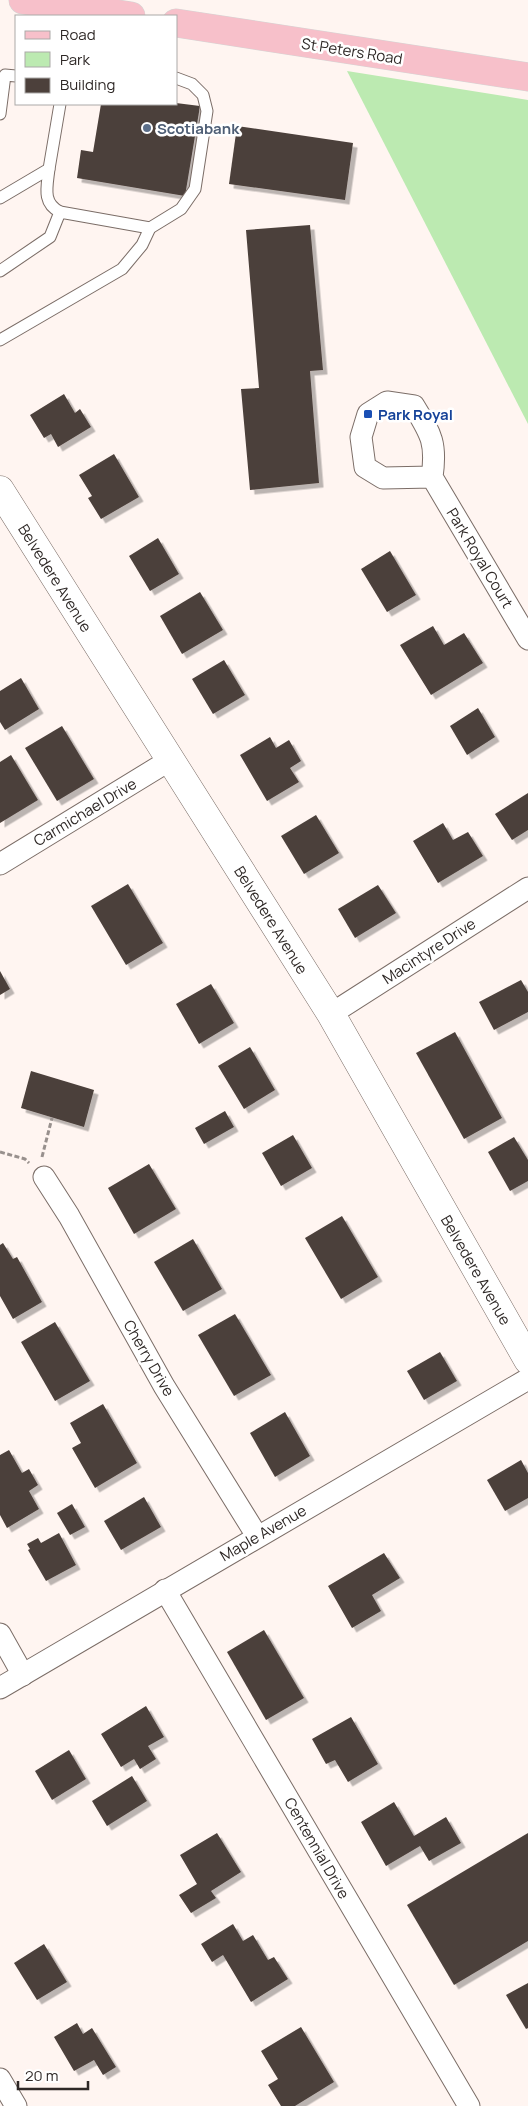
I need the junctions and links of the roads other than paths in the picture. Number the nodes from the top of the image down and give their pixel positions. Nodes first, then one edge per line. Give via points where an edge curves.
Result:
1 (23, 0) edge
2 (75, 12) edge
3 (117, 15) edge
4 (178, 23) edge
5 (15, 76) edge
6 (528, 77) edge
7 (178, 79) edge
8 (60, 105) edge
9 (0, 114) edge
10 (49, 169) junction
11 (0, 198) edge
12 (60, 212) junction
13 (150, 228) junction
14 (0, 271) edge
15 (0, 340) edge
16 (432, 477) dead end
17 (0, 490) edge
18 (528, 639) edge
19 (170, 760) junction
20 (0, 864) edge
21 (528, 888) edge
22 (331, 1014) junction
23 (44, 1177) road end
24 (528, 1360) edge
25 (528, 1379) edge
26 (257, 1536) junction
27 (165, 1590) junction
28 (0, 1634) edge
29 (23, 1675) junction
30 (0, 1688) edge
31 (0, 2079) edge
32 (16, 2106) edge
33 (469, 2106) edge

1 - 2 main road
2 - 3 main road
4 - 6 main road, St Peters Road
5 - 9 lane via 5,75
7 - 13 lane via 192,84 203,95 207,111 195,189 181,209
8 - 10 lane
10 - 11 lane
10 - 12 lane via 46,198 51,208
12 - 13 lane
12 - 14 lane via 50,237
13 - 15 lane via 142,245 122,269
16 - 18 street, Park Royal Court
17 - 19 main road, Belvedere Avenue
19 - 20 street, Carmichael Drive
19 - 22 main road, Belvedere Avenue
21 - 22 street, Macintyre Drive
22 - 24 main road, Belvedere Avenue
23 - 26 street, Cherry Drive via 164,1386
25 - 26 street, Maple Avenue
26 - 27 street, Maple Avenue
27 - 29 street, Maple Avenue
27 - 33 street, Centennial Drive
28 - 29 street
29 - 30 street, Maple Avenue
31 - 32 street

